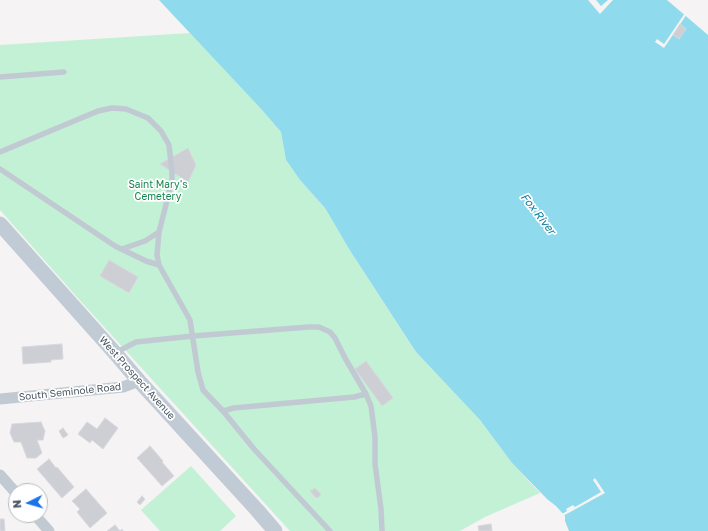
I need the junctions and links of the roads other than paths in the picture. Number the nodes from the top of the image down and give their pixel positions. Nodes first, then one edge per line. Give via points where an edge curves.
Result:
1 (64, 72) dead end
2 (0, 77) edge
3 (0, 152) edge
4 (0, 169) edge
5 (3, 230) edge
6 (159, 232) junction
7 (122, 249) junction
8 (159, 265) junction
9 (193, 336) junction
10 (115, 353) junction
11 (139, 381) junction
12 (366, 394) junction
13 (0, 399) edge
14 (223, 411) junction
15 (0, 475) edge
16 (8, 484) edge
17 (42, 523) edge
18 (49, 531) edge
19 (275, 531) edge
20 (330, 531) edge
21 (382, 531) edge

1 - 2 lane
3 - 6 lane via 98,111 126,108 148,118 161,131 169,145 172,165 172,181
4 - 7 lane
5 - 10 main road, West Prospect Avenue
6 - 7 lane via 145,241
6 - 8 lane
7 - 8 lane
8 - 9 lane via 190,320
9 - 10 lane via 136,342
9 - 12 lane via 319,327 325,329 335,338
9 - 14 lane via 203,390
10 - 11 main road, West Prospect Avenue
11 - 13 street, South Seminole Road via 123,387
11 - 19 main road, West Prospect Avenue
12 - 14 lane
12 - 21 lane via 373,419
14 - 20 lane via 254,449
15 - 16 street
17 - 18 street

